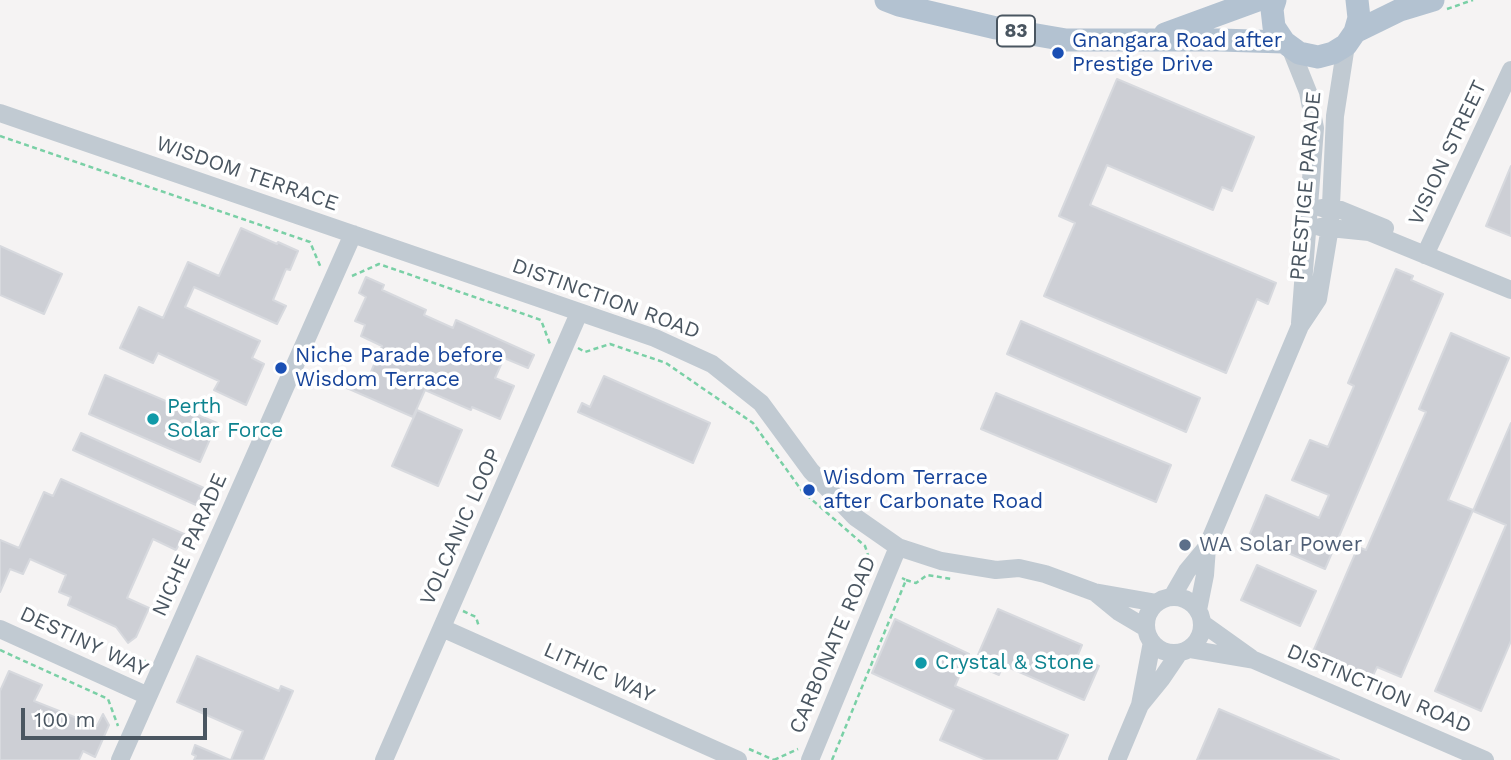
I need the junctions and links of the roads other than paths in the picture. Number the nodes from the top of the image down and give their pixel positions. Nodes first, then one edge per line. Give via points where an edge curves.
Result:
1 (886, 0) edge
2 (1258, 0) edge
3 (1275, 0) edge
4 (1357, 0) edge
5 (1433, 0) edge
6 (1351, 38) junction
7 (1149, 40) junction
8 (1287, 45) junction
9 (1511, 70) edge
10 (1336, 106) junction
11 (0, 113) edge
12 (1313, 158) junction
13 (1310, 208) junction
14 (1330, 218) junction
15 (1308, 226) junction
16 (354, 234) junction
17 (1425, 255) junction
18 (480, 277) joint
19 (1511, 290) edge
20 (579, 313) junction
21 (1300, 326) junction
22 (898, 547) junction
23 (1207, 547) junction
24 (1094, 592) junction
25 (1164, 600) junction
26 (1200, 617) junction
27 (442, 628) junction
28 (0, 629) edge
29 (1149, 635) junction
30 (1184, 651) junction
31 (1254, 660) junction
32 (148, 696) junction
33 (1140, 705) junction
34 (120, 760) edge
35 (384, 760) edge
36 (738, 760) edge
37 (810, 760) edge
38 (1116, 760) edge
39 (1485, 760) edge

1 - 7 main road, 83 via 1066,40
2 - 7 main road, 83
3 - 8 main road via 1275,27
4 - 6 main road via 1359,18
5 - 6 main road, 83 via 1400,10
6 - 8 main road, 83 via 1333,53 1318,57
6 - 10 street, PRESTIGE PARADE
7 - 8 main road, 83
8 - 12 street, PRESTIGE PARADE via 1308,92 1315,128
9 - 17 street, VISION STREET
10 - 12 street via 1325,149
10 - 14 street, PRESTIGE PARADE
11 - 16 street, WISDOM TERRACE
12 - 13 street, PRESTIGE PARADE
13 - 14 street
13 - 15 street, PRESTIGE PARADE
14 - 15 street
14 - 17 street via 1341,210 1399,235
14 - 21 street, PRESTIGE PARADE via 1318,299
15 - 21 street, PRESTIGE PARADE
16 - 18 street, WISDOM TERRACE
16 - 32 street, NICHE PARADE
17 - 19 street
18 - 20 street, DISTINCTION ROAD
20 - 22 street, DISTINCTION ROAD via 655,338 712,364 761,403 811,471 855,517
20 - 27 street, VOLCANIC LOOP via 559,344
21 - 23 street, PRESTIGE PARADE
22 - 24 street, DISTINCTION ROAD via 941,561 996,570 1019,568
22 - 37 street, CARBONATE ROAD
23 - 25 street, PRESTIGE PARADE
23 - 26 street, PRESTIGE PARADE
24 - 25 street, DISTINCTION ROAD
24 - 29 street, DISTINCTION ROAD
25 - 26 street via 1182,598
25 - 29 street via 1150,610
26 - 30 street via 1199,638
26 - 31 street, DISTINCTION ROAD
27 - 35 street, VOLCANIC LOOP
27 - 36 street, LITHIC WAY
28 - 32 street, DESTINY WAY
29 - 30 street via 1164,651
29 - 33 street
30 - 31 street, DISTINCTION ROAD
30 - 33 street
31 - 39 street, DISTINCTION ROAD
32 - 34 street, NICHE PARADE
33 - 38 street

